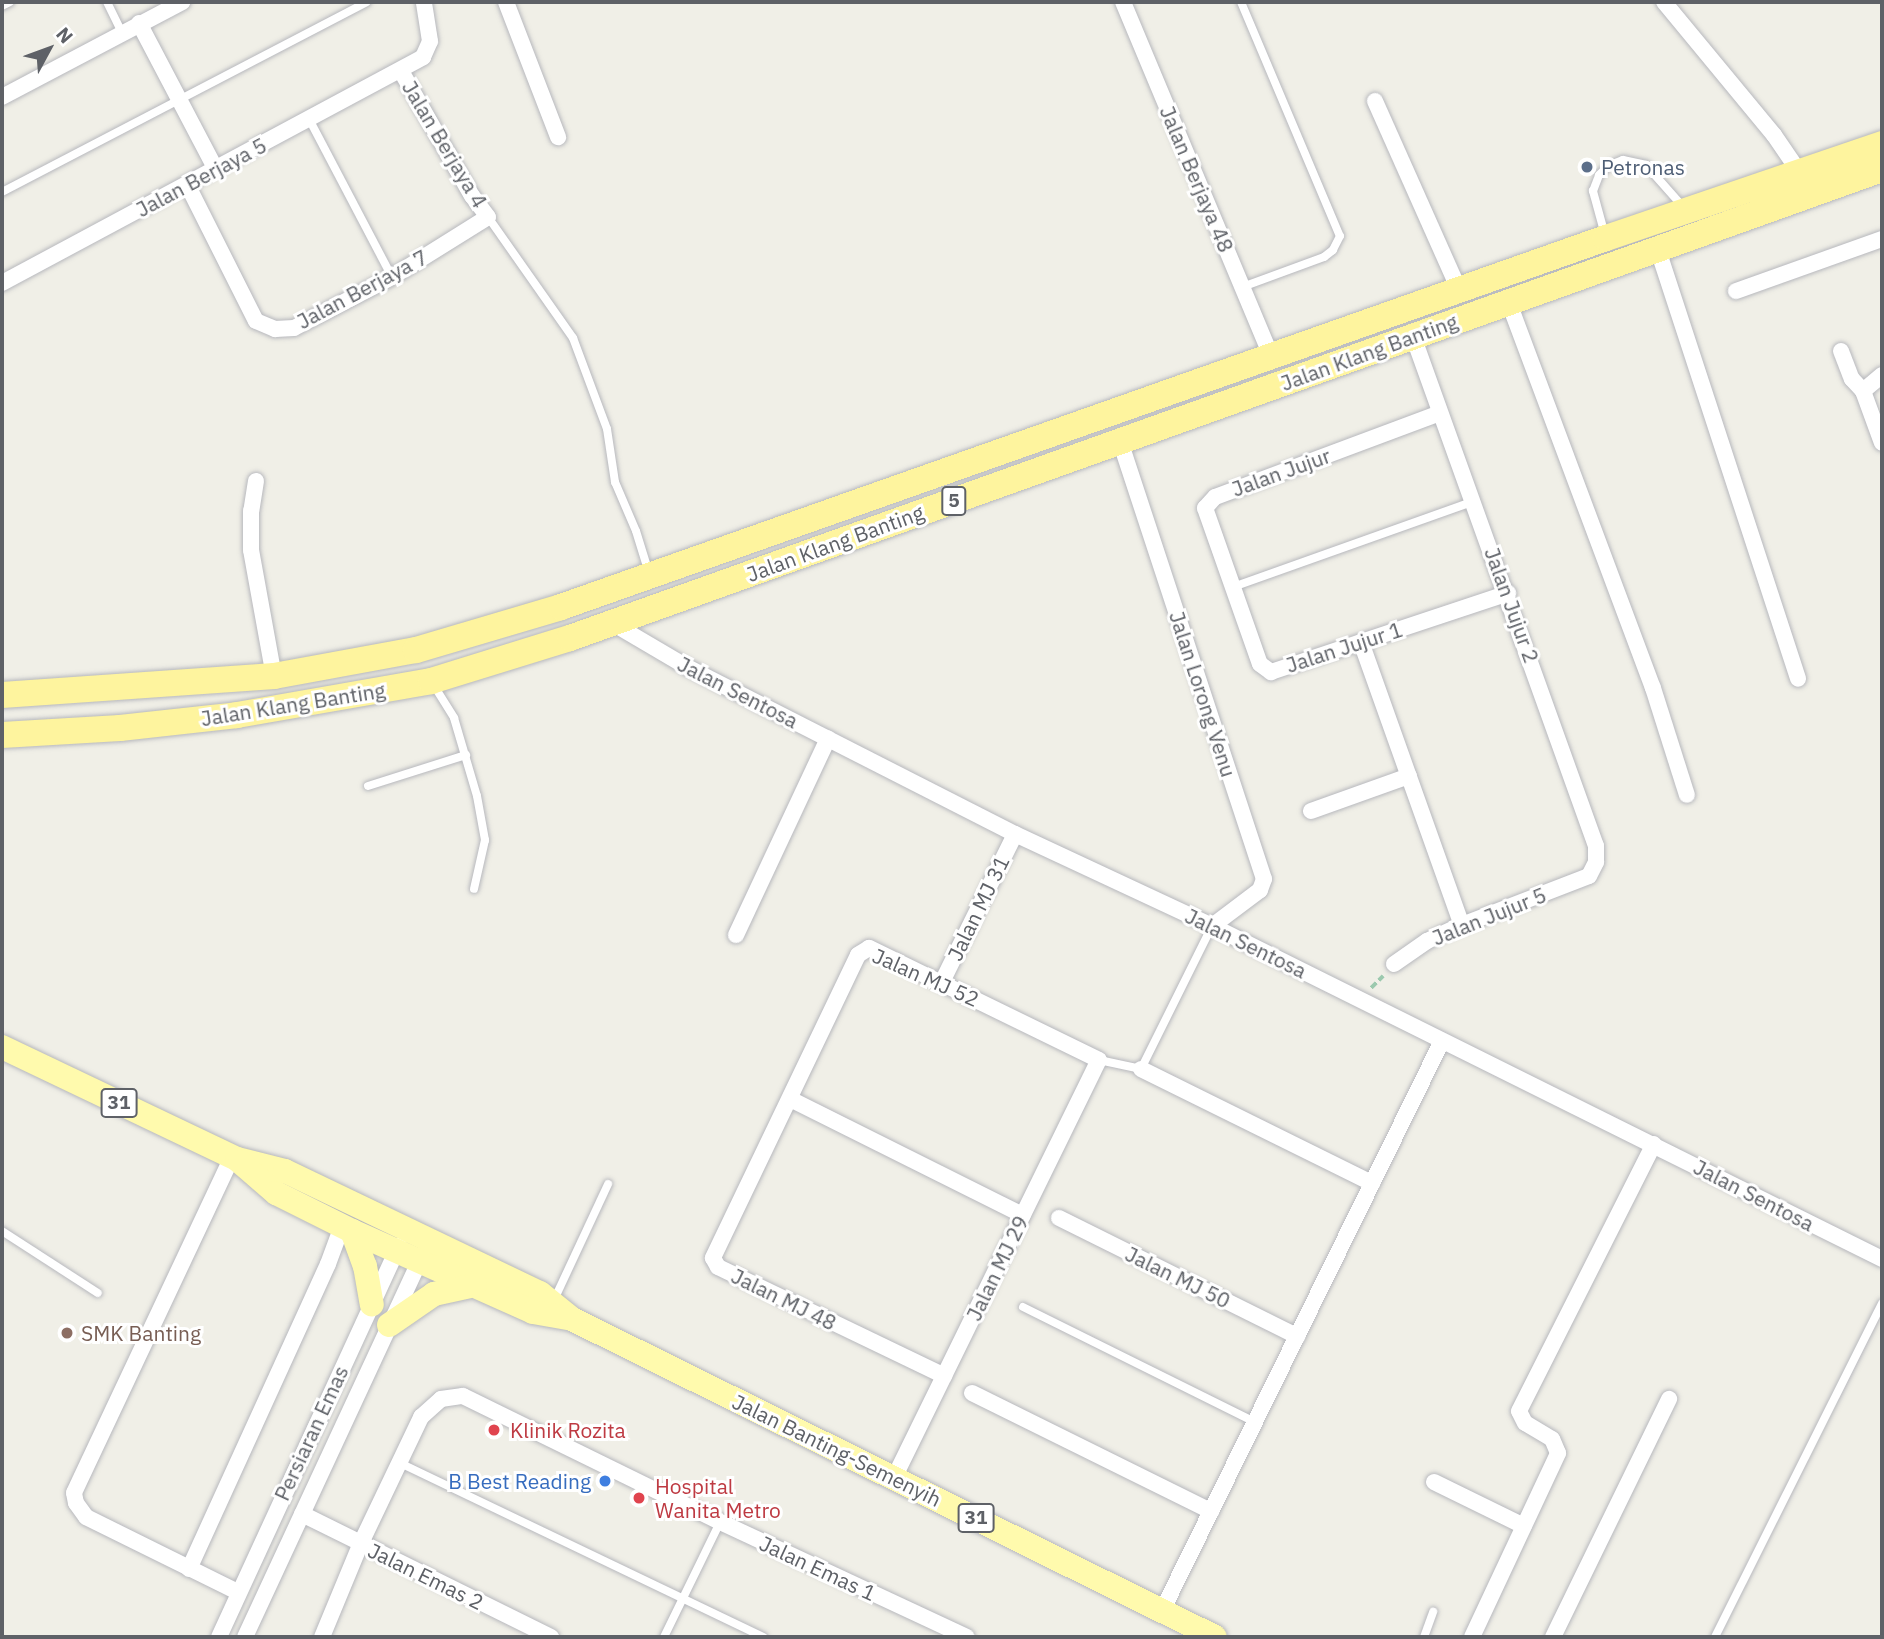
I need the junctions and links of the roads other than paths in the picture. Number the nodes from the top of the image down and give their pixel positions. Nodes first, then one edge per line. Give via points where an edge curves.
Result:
1 (10, 2) edge
2 (107, 2) edge
3 (182, 2) edge
4 (367, 2) edge
5 (424, 2) edge
6 (506, 2) edge
7 (1241, 2) edge
8 (1664, 2) edge
9 (1126, 3) edge
10 (2, 6) edge
11 (139, 23) junction
12 (122, 33) junction
13 (401, 71) junction
14 (2, 97) edge
15 (179, 100) junction
16 (1375, 101) dead end
17 (309, 119) junction
18 (558, 137) dead end
19 (1882, 144) edge
20 (215, 168) junction
21 (1882, 169) edge
22 (1800, 173) junction
23 (187, 184) junction
24 (2, 192) edge
25 (1687, 212) junction
26 (488, 217) junction
27 (1606, 238) junction
28 (1882, 239) edge
29 (1658, 250) junction
30 (392, 277) junction
31 (2, 283) edge
32 (1456, 284) junction
33 (1242, 287) junction
34 (1736, 290) dead end
35 (1508, 303) junction
36 (1413, 336) junction
37 (1841, 351) dead end
38 (1271, 356) junction
39 (1882, 375) edge
40 (1863, 391) junction
41 (1440, 413) junction
42 (1120, 441) junction
43 (1882, 443) edge
44 (256, 481) dead end
45 (1474, 501) junction
46 (649, 576) junction
47 (1233, 587) junction
48 (1508, 593) junction
49 (612, 623) junction
50 (1361, 642) junction
51 (274, 676) junction
52 (1798, 679) dead end
53 (432, 681) junction
54 (2, 695) edge
55 (2, 735) edge
56 (828, 739) junction
57 (466, 755) junction
58 (1409, 776) junction
59 (368, 786) dead end
60 (1687, 795) dead end
61 (1311, 810) dead end
62 (1015, 834) junction
63 (1588, 876) joint
64 (474, 889) dead end
65 (1462, 925) junction
66 (1212, 926) junction
67 (736, 935) dead end
68 (1394, 964) road end
69 (942, 982) junction
70 (1442, 1041) junction
71 (2, 1047) edge
72 (1099, 1060) junction
73 (1141, 1069) junction
74 (790, 1099) junction
75 (1654, 1144) junction
76 (234, 1158) junction
77 (608, 1184) dead end
78 (1372, 1184) junction
79 (1023, 1215) junction
80 (1059, 1219) dead end
81 (347, 1228) junction
82 (2, 1231) edge
83 (413, 1245) junction
84 (1882, 1259) edge
85 (475, 1285) junction
86 (99, 1293) dead end
87 (552, 1303) junction
88 (1882, 1303) edge
89 (372, 1304) junction
90 (1023, 1307) dead end
91 (572, 1319) junction
92 (389, 1325) junction
93 (1297, 1336) junction
94 (944, 1376) junction
95 (972, 1393) dead end
96 (1669, 1399) dead end
97 (1255, 1422) junction
98 (400, 1463) junction
99 (895, 1476) junction
100 (1434, 1482) dead end
101 (1211, 1511) junction
102 (302, 1514) junction
103 (720, 1522) junction
104 (1524, 1525) junction
105 (361, 1543) junction
106 (189, 1569) junction
107 (238, 1592) junction
108 (683, 1598) junction
109 (1162, 1611) junction
110 (1433, 1612) dead end
111 (219, 1637) edge
112 (245, 1637) edge
113 (322, 1637) edge
114 (551, 1637) edge
115 (664, 1637) edge
116 (763, 1637) edge
117 (967, 1637) edge
118 (1215, 1637) edge
119 (1424, 1637) edge
120 (1472, 1637) edge
121 (1553, 1637) edge
122 (1715, 1637) edge

1 - 10 lane
2 - 12 lane
3 - 11 street
4 - 15 lane
5 - 13 street, Jalan Berjaya 4 via 430,41 423,57
6 - 18 street
7 - 33 lane via 1340,236 1334,250 1324,257
8 - 22 street
9 - 33 street, Jalan Berjaya 48
11 - 12 street
11 - 15 street
12 - 14 street
13 - 17 street, Jalan Berjaya 5
13 - 26 street, Jalan Berjaya 4
15 - 20 street
15 - 24 lane
16 - 32 street
17 - 20 street, Jalan Berjaya 5
17 - 30 lane
19 - 22 highway, Jalan Klang Banting / 5
20 - 23 street, Jalan Berjaya 5
21 - 29 highway, Jalan Klang Banting / 5
22 - 25 highway, Jalan Klang Banting / 5
23 - 30 street, Jalan Berjaya 7 via 256,321 275,329 294,328
23 - 31 street, Jalan Berjaya 5
25 - 27 highway, Jalan Klang Banting / 5
25 - 27 lane via 1646,165 1623,160 1599,175 1593,191
26 - 30 street, Jalan Berjaya 7
26 - 46 lane via 573,338 607,429 615,482
27 - 32 highway, Jalan Klang Banting / 5
28 - 34 street
29 - 35 highway, Jalan Klang Banting / 5
29 - 52 street
32 - 38 highway, Jalan Klang Banting / 5
33 - 38 street, Jalan Berjaya 48
35 - 36 highway, Jalan Klang Banting / 5
35 - 60 street via 1653,688
36 - 41 street, Jalan Jujur 2
36 - 42 highway, Jalan Klang Banting / 5
37 - 40 street via 1852,379
38 - 46 highway, Jalan Klang Banting / 5
39 - 40 street
40 - 43 street
41 - 45 street, Jalan Jujur 2
41 - 47 street, Jalan Jujur via 1215,497 1205,508
42 - 49 highway, Jalan Klang Banting / 5
42 - 66 street, Jalan Lorong Venu via 1264,879 1260,890
44 - 51 street via 251,550
45 - 47 lane
45 - 48 street, Jalan Jujur 2
46 - 51 highway, Jalan Klang Banting / 5 via 416,650
47 - 50 street, Jalan Jujur 1 via 1260,664 1271,672
48 - 50 street, Jalan Jujur 1
48 - 63 street, Jalan Jujur 2 via 1596,846 1596,862
49 - 53 highway, Jalan Klang Banting / 5
49 - 56 street, Jalan Sentosa
50 - 58 street
51 - 54 highway, Jalan Klang Banting / 5
53 - 55 highway, Jalan Klang Banting / 5 via 237,715
53 - 57 lane via 454,718
56 - 62 street, Jalan Sentosa
56 - 67 street
57 - 59 lane
57 - 64 lane via 485,840
58 - 61 street
58 - 65 street
62 - 66 street, Jalan Sentosa
62 - 69 street, Jalan MJ 31
63 - 65 street, Jalan Jujur 5
65 - 68 street, Jalan Jujur 5 via 1427,941
66 - 70 street, Jalan Sentosa
66 - 73 lane
69 - 72 street, Jalan MJ 52
69 - 74 street, Jalan MJ 52 via 869,948 863,951
70 - 75 street, Jalan Sentosa
70 - 78 street
71 - 76 main road, Jalan Banting-Semenyih / 31
72 - 73 lane
72 - 79 street, Jalan MJ 29
73 - 78 street
74 - 79 street
74 - 94 street, Jalan MJ 48 via 714,1263
75 - 84 street, Jalan Sentosa
75 - 104 street via 1519,1411 1525,1423 1552,1439 1558,1453
76 - 81 main road, Jalan Banting-Semenyih / 31 via 276,1193
76 - 83 main road, Jalan Banting-Semenyih / 31 via 285,1171
76 - 106 street via 74,1493 86,1517
77 - 87 lane
78 - 93 street
79 - 94 street, Jalan MJ 29
80 - 93 street, Jalan MJ 50
81 - 83 main road, Jalan Banting-Semenyih / 31
81 - 89 main road via 365,1266
81 - 106 street
82 - 86 lane
83 - 85 main road, Jalan Banting-Semenyih / 31
83 - 87 main road, Jalan Banting-Semenyih / 31 via 540,1293
83 - 89 street, Persiaran Emas
83 - 92 street, Persiaran Emas
85 - 91 main road, Jalan Banting-Semenyih / 31 via 533,1312
85 - 92 main road via 434,1294
87 - 91 main road, Jalan Banting-Semenyih / 31
88 - 122 lane
89 - 107 street, Persiaran Emas
90 - 97 lane
91 - 99 main road, Jalan Banting-Semenyih / 31
92 - 102 street, Persiaran Emas
93 - 97 street
94 - 99 street, Jalan MJ 29
95 - 101 street
96 - 121 street
97 - 101 street
98 - 103 street, Jalan Emas 1 via 429,1406 463,1396
98 - 105 street, Jalan Emas 1
98 - 108 lane
99 - 109 main road, Jalan Banting-Semenyih / 31
100 - 104 street
101 - 109 street
102 - 105 street, Jalan Emas 2
102 - 112 street, Persiaran Emas
103 - 108 lane
103 - 117 street, Jalan Emas 1
104 - 120 street
105 - 113 street, Jalan Emas 1
105 - 114 street, Jalan Emas 2
106 - 107 street
107 - 111 street, Persiaran Emas
108 - 115 lane
108 - 116 lane
109 - 118 main road, Jalan Banting-Semenyih / 31
110 - 119 lane

